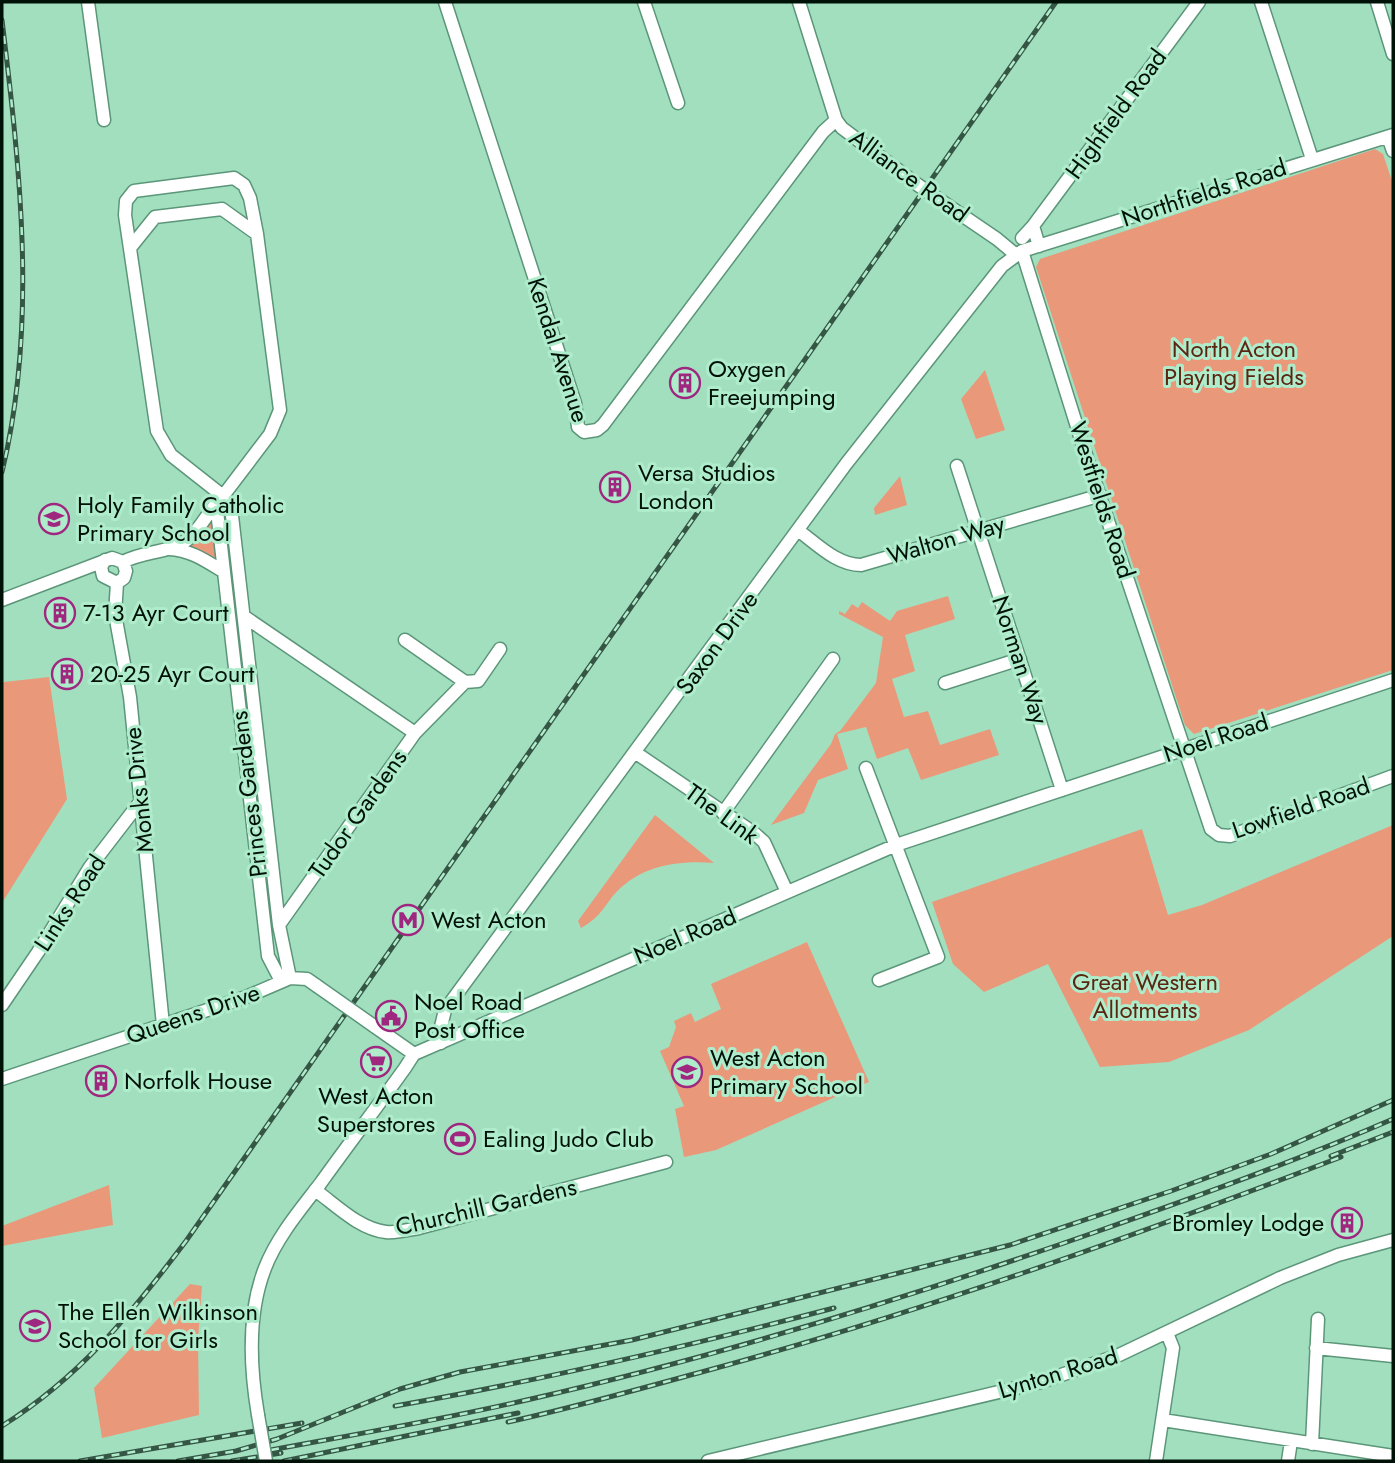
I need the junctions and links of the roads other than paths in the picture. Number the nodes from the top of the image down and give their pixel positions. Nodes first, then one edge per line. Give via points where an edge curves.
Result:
1 (88, 2) edge
2 (445, 2) edge
3 (644, 2) edge
4 (799, 2) edge
5 (1199, 2) edge
6 (1261, 2) edge
7 (1377, 2) edge
8 (1393, 54) edge
9 (678, 103) dead end
10 (104, 120) dead end
11 (836, 121) junction
12 (1391, 136) edge
13 (1393, 151) edge
14 (1311, 159) junction
15 (1033, 226) junction
16 (257, 234) junction
17 (1039, 246) junction
18 (1019, 247) junction
19 (130, 248) junction
20 (957, 466) dead end
21 (1101, 495) junction
22 (220, 499) junction
23 (799, 531) junction
24 (978, 531) junction
25 (166, 548) junction
26 (123, 562) junction
27 (103, 563) junction
28 (224, 572) junction
29 (117, 583) junction
30 (2, 600) edge
31 (243, 601) junction
32 (228, 603) junction
33 (245, 617) junction
34 (405, 640) dead end
35 (500, 649) dead end
36 (833, 659) dead end
37 (1020, 659) junction
38 (1393, 680) edge
39 (465, 682) junction
40 (945, 683) dead end
41 (415, 733) junction
42 (1185, 748) junction
43 (636, 753) junction
44 (866, 768) dead end
45 (1393, 776) edge
46 (1062, 790) junction
47 (141, 802) junction
48 (723, 813) junction
49 (896, 845) junction
50 (787, 892) junction
51 (279, 925) junction
52 (285, 980) junction
53 (878, 981) dead end
54 (2, 1005) edge
55 (163, 1025) junction
56 (440, 1043) junction
57 (414, 1054) junction
58 (2, 1079) edge
59 (666, 1162) dead end
60 (315, 1190) junction
61 (1393, 1240) edge
62 (1318, 1319) dead end
63 (1167, 1333) junction
64 (1316, 1348) junction
65 (1393, 1356) edge
66 (1163, 1420) junction
67 (1291, 1441) junction
68 (1312, 1444) junction
69 (756, 1456) edge
70 (1393, 1456) edge
71 (267, 1461) edge
72 (708, 1461) edge
73 (1156, 1461) edge
74 (1288, 1461) edge

1 - 10 street
2 - 11 street, Kendal Avenue via 575,403 578,427 584,432 603,425 823,131
3 - 9 street
4 - 11 street, Alliance Road
5 - 15 street, Highfield Road
6 - 14 street
7 - 8 street
11 - 18 street, Alliance Road, bridge via 950,207 997,239
12 - 13 street
12 - 14 street, Northfields Road
14 - 17 street, Northfields Road
15 - 17 street
15 - 18 street, Highfield Road
16 - 19 street via 222,209 155,217
16 - 19 street via 250,198 234,178 134,191 126,201 125,215
16 - 22 street via 280,410 270,434
17 - 18 street, Northfields Road
18 - 21 street, Westfields Road
18 - 23 street, Saxon Drive via 846,464
19 - 22 street via 158,431 171,455
20 - 24 street, Norman Way
21 - 24 street, Walton Way
21 - 42 street, Westfields Road
22 - 25 street via 186,541
22 - 28 street, Princes Gardens
22 - 31 street, Princes Gardens via 231,507
23 - 24 street, Walton Way via 839,560 855,565
23 - 43 street, Saxon Drive
24 - 37 street, Norman Way
25 - 26 street
25 - 28 street via 201,557
26 - 27 street via 115,558
26 - 29 street via 126,571
27 - 29 street via 103,576
27 - 30 street
28 - 32 street, Princes Gardens
29 - 47 street, Monks Drive via 115,614
31 - 32 street
31 - 33 street, Princes Gardens
32 - 52 street, Princes Gardens via 268,956
33 - 41 street, Tudor Gardens
33 - 51 street, Princes Gardens
34 - 39 street
35 - 39 street via 478,681
36 - 48 street
37 - 40 street
37 - 46 street, Norman Way
38 - 42 street, Noel Road
39 - 41 street
41 - 51 street, Tudor Gardens
42 - 45 street, Lowfield Road via 1211,829 1219,835 1230,836
42 - 46 street, Noel Road
43 - 48 street, The Link
43 - 56 street, Saxon Drive via 445,1010
44 - 49 street
46 - 49 street, Noel Road
47 - 54 street, Links Road via 90,867
47 - 55 street, Monks Drive
48 - 50 street, The Link via 764,842
49 - 50 street, Noel Road
49 - 53 street via 938,957
50 - 56 street, Noel Road
51 - 52 street, Princes Gardens
52 - 55 street, Queens Drive
52 - 57 street, Queens Drive, bridge via 307,979
55 - 58 street, Queens Drive
56 - 57 street, Noel Road
57 - 60 street
59 - 60 street, Churchill Gardens via 389,1232 352,1218
60 - 71 street, bridge via 282,1235 265,1268 259,1293 251,1377
61 - 63 street, Lynton Road via 1280,1278
62 - 64 street
63 - 66 street via 1173,1348
63 - 69 street, Lynton Road via 1041,1382
64 - 65 street
64 - 68 street
66 - 67 street
66 - 73 street
67 - 68 street
67 - 74 street
68 - 70 street
69 - 72 street, Lynton Road

